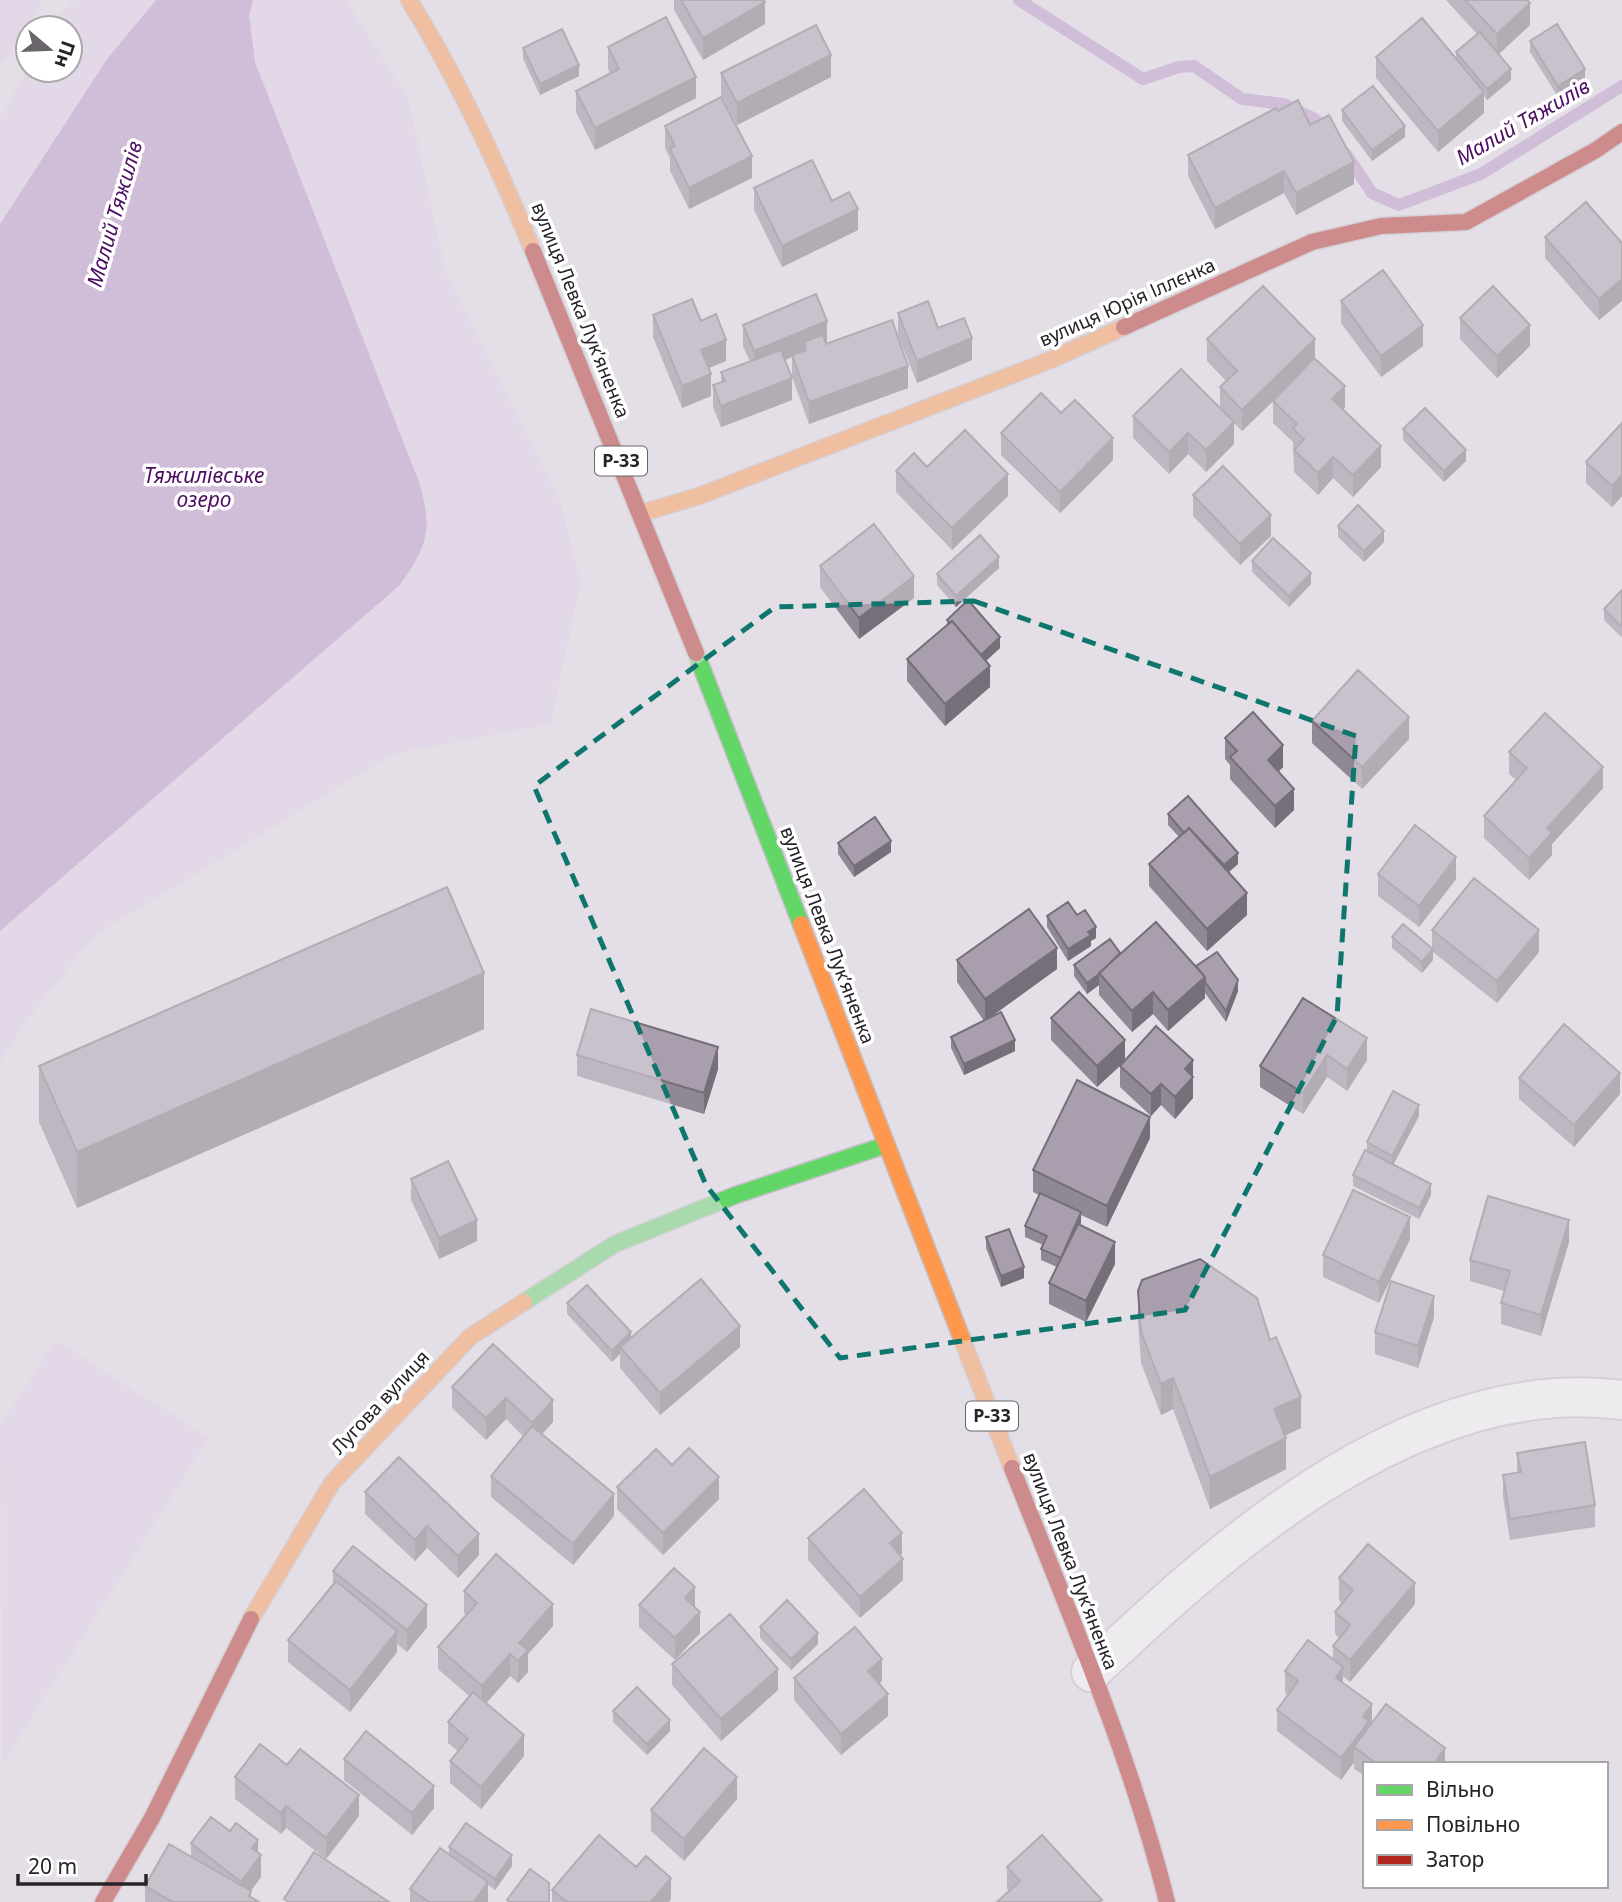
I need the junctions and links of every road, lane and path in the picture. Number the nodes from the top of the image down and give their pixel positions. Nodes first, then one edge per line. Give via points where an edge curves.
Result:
1 (409, 0) edge
2 (1622, 132) edge
3 (642, 513) junction
4 (886, 1145) junction
5 (1622, 1400) edge
6 (1091, 1672) junction
7 (103, 1902) edge
8 (1167, 1902) edge

1 - 3 street, вулиця Левка Лукʼяненка / Р-33 via 500,170
2 - 3 street, вулиця Юрія Іллєнка via 1466,222 1381,226 1312,242 1048,361 699,496
3 - 4 street, вулиця Левка Лукʼяненка / Р-33
4 - 6 street, вулиця Левка Лукʼяненка / Р-33
4 - 7 street, Лугова вулиця via 736,1195 615,1244 470,1337 332,1483 248,1625 152,1818
5 - 6 street via 1582,1395 1482,1410 1387,1444 1353,1462 1202,1569
6 - 8 street, вулиця Левка Лукʼяненка / Р-33 via 1146,1819

